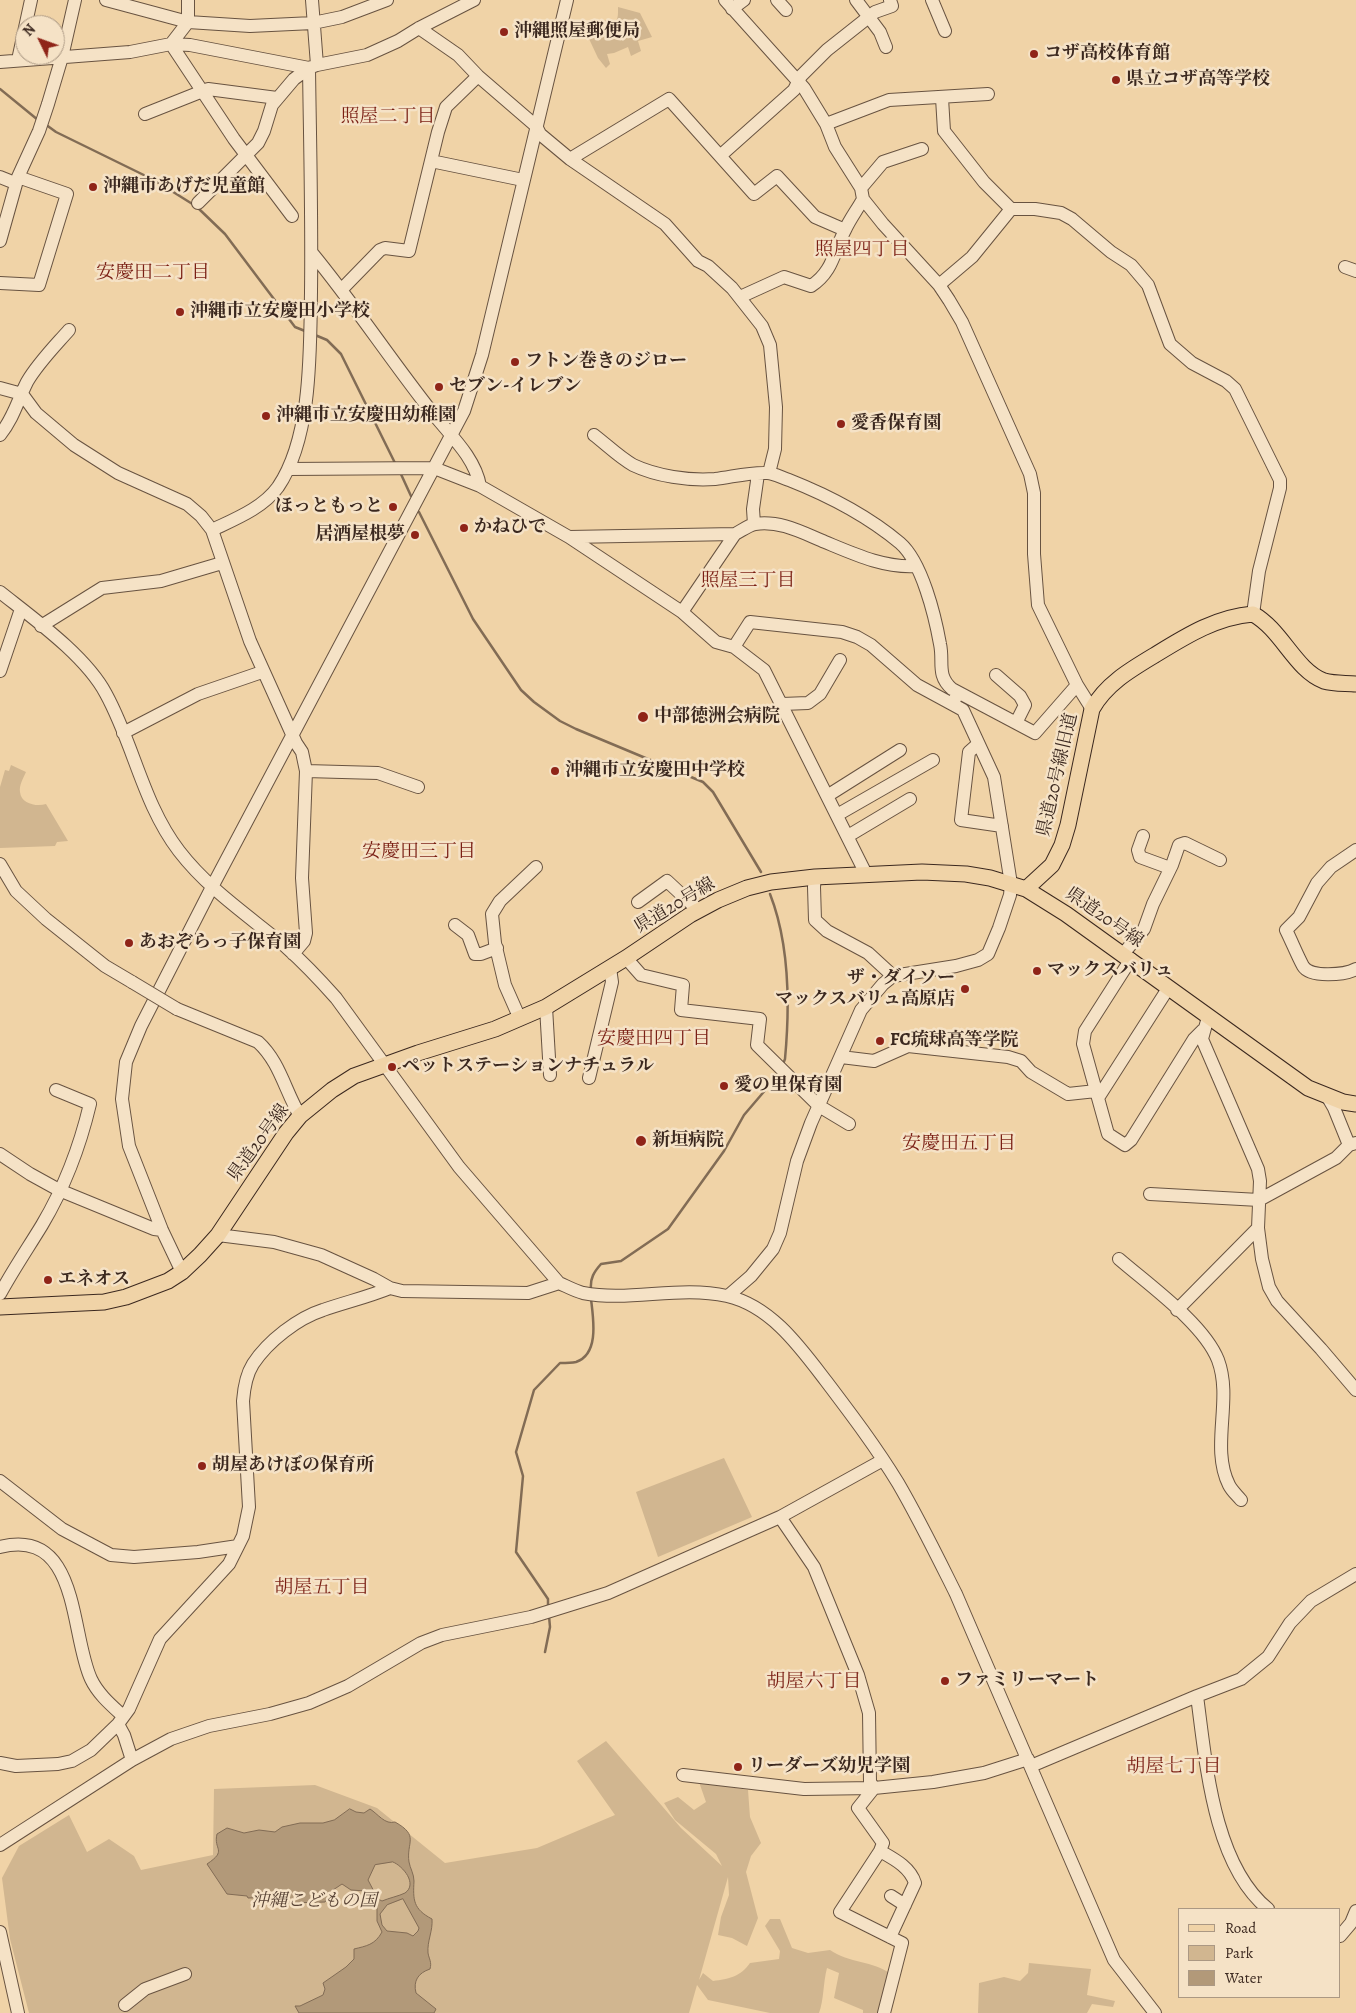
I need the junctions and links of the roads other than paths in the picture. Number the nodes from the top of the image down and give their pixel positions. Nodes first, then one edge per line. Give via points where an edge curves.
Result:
1 (30, 0) edge
2 (75, 0) edge
3 (106, 0) edge
4 (188, 0) edge
5 (312, 0) edge
6 (387, 0) edge
7 (474, 0) edge
8 (568, 0) edge
9 (744, 0) edge
10 (777, 0) edge
11 (856, 0) edge
12 (890, 0) edge
13 (932, 0) edge
14 (729, 4) edge
15 (786, 10) dead end
16 (27, 15) edge
17 (869, 17) junction
18 (188, 22) junction
19 (313, 23) junction
20 (419, 28) junction
21 (945, 31) dead end
22 (170, 44) junction
23 (65, 45) edge
24 (886, 47) dead end
25 (65, 58) edge
26 (15, 60) edge
27 (0, 62) edge
28 (60, 65) edge
29 (313, 67) junction
30 (478, 76) junction
31 (798, 82) junction
32 (203, 91) junction
33 (988, 94) dead end
34 (276, 98) junction
35 (942, 98) junction
36 (145, 114) dead end
37 (826, 124) junction
38 (536, 126) junction
39 (922, 149) dead end
40 (247, 154) junction
41 (720, 156) junction
42 (570, 159) junction
43 (431, 161) junction
44 (0, 177) edge
45 (17, 180) junction
46 (523, 180) junction
47 (862, 194) junction
48 (198, 203) dead end
49 (1011, 209) junction
50 (292, 216) dead end
51 (845, 230) junction
52 (0, 241) edge
53 (312, 253) junction
54 (0, 283) edge
55 (939, 285) junction
56 (342, 289) junction
57 (740, 297) junction
58 (70, 330) dead end
59 (0, 388) edge
60 (22, 394) junction
61 (451, 434) junction
62 (0, 435) edge
63 (594, 435) dead end
64 (434, 468) junction
65 (288, 469) junction
66 (763, 473) junction
67 (480, 486) junction
68 (754, 524) junction
69 (212, 530) junction
70 (735, 534) junction
71 (569, 537) junction
72 (222, 563) junction
73 (916, 566) junction
74 (0, 592) edge
75 (21, 609) junction
76 (682, 612) junction
77 (1253, 614) junction
78 (42, 626) junction
79 (734, 647) junction
80 (840, 660) dead end
81 (0, 671) edge
82 (262, 672) junction
83 (996, 675) dead end
84 (1356, 684) edge
85 (1077, 686) junction
86 (959, 692) junction
87 (782, 704) junction
88 (952, 704) junction
89 (1092, 709) junction
90 (1016, 723) junction
91 (123, 733) junction
92 (292, 734) junction
93 (978, 744) junction
94 (900, 750) dead end
95 (932, 760) dead end
96 (306, 771) junction
97 (418, 787) dead end
98 (827, 796) junction
99 (910, 799) dead end
100 (837, 815) junction
101 (1002, 826) junction
102 (848, 836) junction
103 (1144, 836) dead end
104 (1356, 850) edge
105 (1220, 860) dead end
106 (0, 864) edge
107 (536, 867) dead end
108 (1170, 868) junction
109 (866, 874) junction
110 (815, 877) junction
111 (1010, 884) junction
112 (212, 887) junction
113 (1026, 890) junction
114 (638, 902) dead end
115 (698, 910) junction
116 (455, 925) dead end
117 (496, 948) junction
118 (293, 954) junction
119 (1127, 957) junction
120 (626, 958) junction
121 (610, 968) junction
122 (1356, 969) edge
123 (893, 976) junction
124 (1169, 987) junction
125 (546, 1007) junction
126 (520, 1019) junction
127 (1206, 1023) junction
128 (841, 1057) junction
129 (385, 1066) junction
130 (550, 1075) dead end
131 (589, 1078) dead end
132 (56, 1090) dead end
133 (1097, 1095) junction
134 (1327, 1096) junction
135 (1356, 1104) edge
136 (819, 1106) junction
137 (300, 1116) junction
138 (849, 1124) dead end
139 (1353, 1144) edge
140 (0, 1154) edge
141 (60, 1190) junction
142 (1150, 1194) dead end
143 (1259, 1200) junction
144 (1258, 1228) junction
145 (162, 1230) junction
146 (218, 1235) junction
147 (1119, 1259) dead end
148 (182, 1272) junction
149 (559, 1282) junction
150 (390, 1288) junction
151 (0, 1294) edge
152 (728, 1296) junction
153 (0, 1307) edge
154 (1177, 1310) junction
155 (1356, 1390) edge
156 (883, 1460) junction
157 (0, 1481) edge
158 (1241, 1500) dead end
159 (780, 1518) junction
160 (238, 1546) junction
161 (0, 1547) edge
162 (1356, 1574) edge
163 (1197, 1696) junction
164 (121, 1720) junction
165 (132, 1760) junction
166 (1029, 1762) junction
167 (0, 1764) edge
168 (683, 1775) dead end
169 (874, 1788) junction
170 (0, 1845) edge
171 (880, 1851) junction
172 (891, 1896) dead end
173 (905, 1905) junction
174 (1267, 1908) edge
175 (1356, 1912) edge
176 (0, 1932) edge
177 (1341, 1935) edge
178 (890, 1937) junction
179 (185, 1974) dead end
180 (125, 2005) dead end
181 (18, 2013) edge
182 (884, 2013) edge
183 (1155, 2013) edge

1 - 16 street
2 - 23 street
3 - 18 street
4 - 18 street
5 - 19 street
6 - 19 street via 342,17
7 - 20 street
8 - 38 street
9 - 14 street
10 - 15 street
11 - 17 street
12 - 17 street via 892,6
13 - 21 street
14 - 31 street
17 - 24 street
17 - 31 street via 827,50
18 - 19 street via 250,26
18 - 22 street
19 - 29 street
20 - 29 street via 398,42 368,55
20 - 30 street via 458,55
22 - 25 street via 130,52
22 - 29 street
22 - 32 street
26 - 27 street
28 - 45 street via 40,131
29 - 34 street via 294,79
29 - 53 street
30 - 38 street
30 - 43 street via 446,107
31 - 37 street
31 - 41 street via 794,90
32 - 34 street
32 - 36 street
32 - 40 street
33 - 35 street
34 - 40 street via 258,143
35 - 37 street via 889,100
35 - 49 street via 944,131 984,182
37 - 47 street via 835,147
38 - 42 street via 540,134
38 - 46 street
39 - 47 street via 883,162
40 - 48 street
40 - 50 street
41 - 42 street via 668,99
41 - 51 street via 754,194 777,176 815,218
42 - 57 street via 665,224 698,261 708,266
43 - 46 street
43 - 56 street via 409,252 380,250
44 - 45 street
45 - 52 street
45 - 54 street via 67,194 39,285
46 - 61 street via 476,376 464,411
47 - 51 street
47 - 55 street via 883,224
49 - 55 street via 972,257
49 - 77 street via 1061,213 1131,265 1148,285 1170,344 1192,363 1235,389 1280,480 1259,571
51 - 57 street via 827,271 816,283 811,286 784,278
53 - 56 street
53 - 65 street via 310,344 303,424
55 - 85 street via 962,322 1030,474 1034,494 1038,605
56 - 61 street
57 - 66 street via 762,326 770,345 776,407 775,449
58 - 60 street via 44,359
59 - 60 street
60 - 62 street via 10,422
60 - 69 street via 36,413 74,444 118,473 187,504
61 - 64 street
61 - 67 street via 478,474
63 - 66 street via 634,465 677,478 714,479
64 - 65 street
64 - 67 street
64 - 92 street
65 - 69 street via 276,488 259,505
66 - 68 street via 753,509
66 - 73 street via 830,498 905,548
67 - 71 street
68 - 70 street
68 - 73 street via 782,525 877,562 899,567
69 - 72 street
70 - 71 street
70 - 76 street
71 - 76 street
72 - 78 street via 161,581 102,588
72 - 82 street
73 - 86 street via 925,584 940,645 942,677
74 - 75 street
75 - 78 street
75 - 81 street
76 - 79 street via 716,642
77 - 84 main road via 1263,619 1313,674 1325,681
77 - 89 main road, 県道20号線旧道 via 1220,620 1189,634 1123,674 1098,697
78 - 91 street via 97,679
79 - 87 street via 764,670
79 - 88 street via 750,622 842,632 870,645 917,685
80 - 87 street via 820,694 808,703
82 - 91 street via 198,694
82 - 92 street
83 - 90 street via 1020,696 1025,706
85 - 89 street
85 - 90 street via 1035,733
86 - 88 street
86 - 90 street
87 - 98 street
88 - 93 street via 963,710
89 - 113 main road, 県道20号線旧道 via 1062,845 1052,865
91 - 112 street via 144,788 166,832
92 - 96 street via 302,752
92 - 112 street
93 - 101 street via 994,776
93 - 101 street via 970,752 961,820
94 - 98 street
95 - 100 street
96 - 97 street via 378,773
96 - 118 street via 302,878 306,932 304,941
98 - 100 street
99 - 102 street
100 - 102 street
101 - 111 street
102 - 109 street
103 - 108 street via 1138,850 1140,857
104 - 122 street via 1331,867 1317,883 1299,917 1286,930 1303,967 1310,972 1331,975
105 - 108 street via 1185,843 1179,845
106 - 137 street, bridge via 16,891 105,966 177,1009 258,1042 275,1062
107 - 117 street via 500,901 492,914
108 - 119 street via 1144,929
109 - 110 main road, 県道20号線
109 - 111 main road, 県道20号線 via 966,874
110 - 115 main road, 県道20号線 via 770,882
110 - 123 street via 815,920 827,931 868,953
111 - 113 main road, 県道20号線
111 - 123 street via 1010,895 988,954 956,966
112 - 118 street
112 - 145 street via 141,1026 126,1062 123,1080 123,1116 128,1146
113 - 119 main road, 県道20号線
114 - 115 street via 667,881
115 - 120 main road, 県道20号線
116 - 117 street via 468,935 475,954
117 - 126 street via 505,985
118 - 129 street via 336,998
119 - 124 main road, 県道20号線
119 - 133 street via 1085,1031 1083,1044
120 - 121 main road, 県道20号線
120 - 136 street via 642,975 683,985 681,1010 760,1019 758,1045
121 - 125 main road, 県道20号線
121 - 131 street via 612,982
123 - 128 street via 861,1010
124 - 127 main road, 県道20号線
124 - 133 street
125 - 126 main road, 県道20号線
125 - 130 street
126 - 129 main road, 県道20号線
127 - 133 street via 1126,1145 1108,1134
127 - 134 main road, 県道20号線 via 1308,1088
127 - 143 street via 1202,1039 1258,1169
128 - 133 street via 874,1061 908,1046 1008,1057 1021,1061 1031,1072 1068,1094
128 - 136 street
129 - 137 main road, 県道20号線 via 354,1076
129 - 149 street via 459,1167
132 - 141 street via 90,1104 83,1133
134 - 135 main road, 県道20号線
134 - 139 street
136 - 138 street
136 - 152 street via 797,1161 780,1233 752,1276
137 - 146 main road, 県道20号線
139 - 143 street via 1336,1158
140 - 141 street
141 - 145 street
141 - 151 street
142 - 143 street
143 - 144 street
144 - 154 street
144 - 155 street via 1269,1287 1277,1301
145 - 148 street
146 - 148 main road, 県道20号線
146 - 150 street via 274,1242 321,1255
147 - 154 street
148 - 153 main road, 県道20号線 via 156,1287 104,1302
149 - 150 street via 528,1293 416,1292
149 - 152 street via 591,1294 609,1296 685,1291
150 - 160 street via 322,1310 296,1323 253,1364 245,1384 243,1401 249,1507
152 - 156 street via 750,1305 782,1329 854,1417
154 - 158 street via 1200,1331 1218,1361 1224,1406 1223,1470 1230,1487
156 - 159 street
156 - 166 street via 956,1594
157 - 160 street via 62,1529 111,1555 134,1557
159 - 165 street via 608,1593 548,1612 435,1638 403,1652 348,1686 309,1703 190,1732
159 - 169 street via 814,1567 858,1675 869,1713 870,1782
160 - 164 street via 229,1564 160,1639
161 - 164 street via 20,1545 39,1549 64,1574 91,1679
162 - 163 street via 1311,1601 1290,1623 1268,1657 1241,1679
163 - 166 street
163 - 174 street via 1215,1810 1230,1858 1246,1886
164 - 165 street
164 - 167 street via 91,1750 72,1760 58,1764
165 - 170 street
166 - 169 street via 933,1782
166 - 183 street via 1114,1960
168 - 169 street via 804,1789
169 - 171 street via 858,1808 883,1842
171 - 173 street via 903,1865 913,1876 915,1883
171 - 178 street via 840,1912
172 - 173 street
173 - 178 street
175 - 177 street
176 - 181 street
178 - 182 street via 902,1943
179 - 180 street via 145,1989

